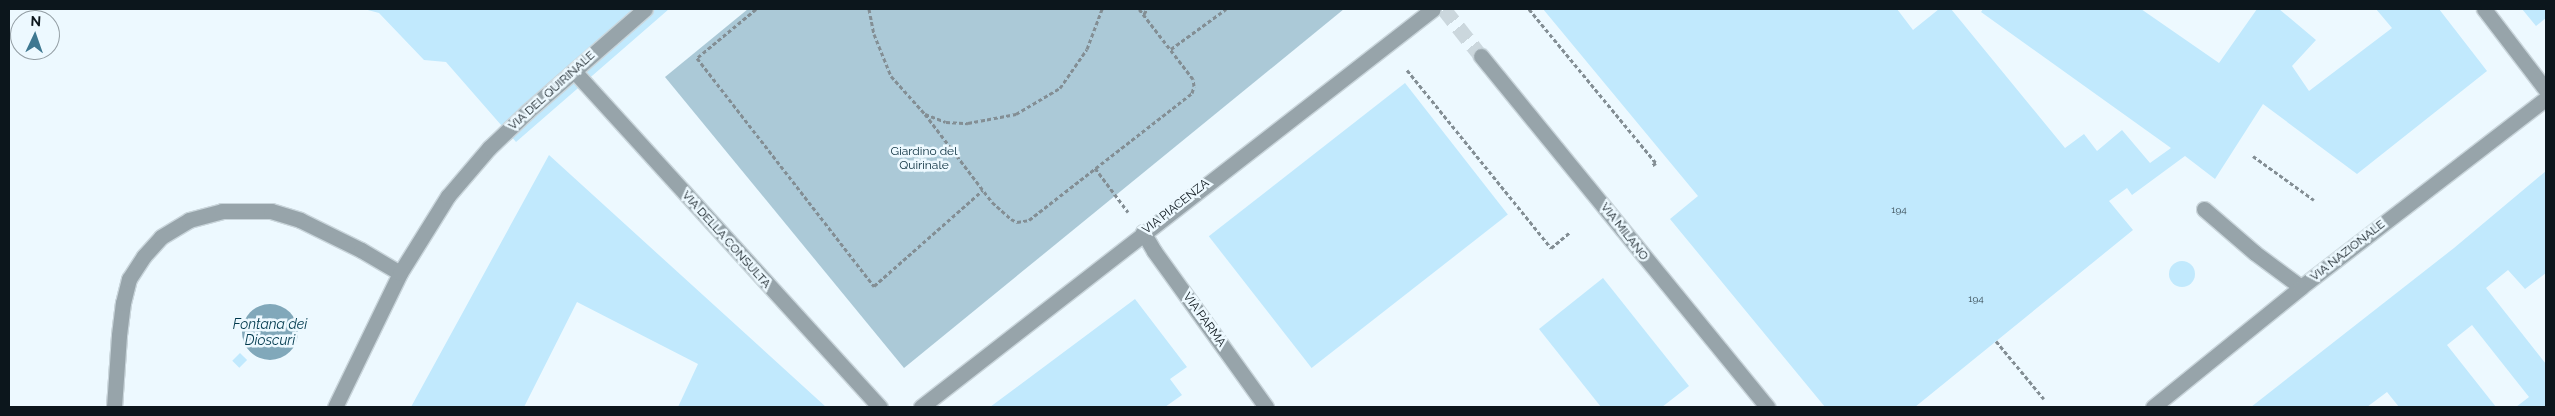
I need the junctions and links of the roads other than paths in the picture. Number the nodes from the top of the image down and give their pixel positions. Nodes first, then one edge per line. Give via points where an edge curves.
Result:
1 (645, 9) edge
2 (1433, 9) edge
3 (2484, 9) edge
4 (1481, 56) tunnel mouth
5 (574, 71) junction
6 (2546, 90) edge
7 (2546, 98) edge
8 (2204, 209) dead end
9 (1143, 232) junction
10 (400, 273) junction
11 (2302, 287) junction
12 (114, 407) edge
13 (335, 407) edge
14 (880, 407) edge
15 (920, 407) edge
16 (1266, 407) edge
17 (1767, 407) edge
18 (2153, 407) edge

1 - 5 street, VIA DEL QUIRINALE
2 - 9 street, VIA PIACENZA
3 - 6 street
4 - 17 street, VIA MILANO
5 - 10 street, VIA DEL QUIRINALE via 521,117 463,176
5 - 14 street, VIA DELLA CONSULTA
7 - 11 street, VIA NAZIONALE
8 - 11 street
9 - 15 street, VIA PIACENZA
9 - 16 street, VIA PARMA
10 - 12 street via 300,220 271,211 222,211 189,220 161,237 129,280 119,335
10 - 13 street, VIA DEL QUIRINALE
11 - 18 street, VIA NAZIONALE

